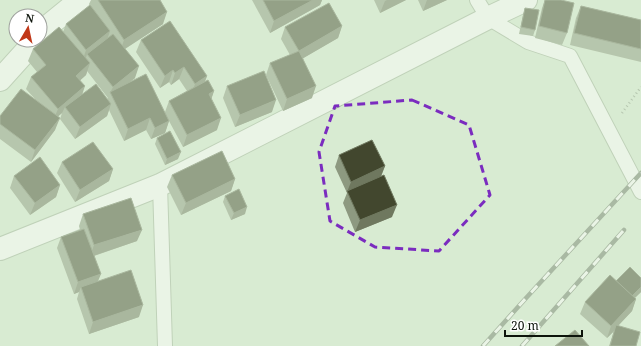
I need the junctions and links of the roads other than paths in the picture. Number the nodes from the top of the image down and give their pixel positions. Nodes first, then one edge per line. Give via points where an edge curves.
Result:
1 (80, 0) edge
2 (526, 0) edge
3 (483, 9) edge
4 (48, 26) edge
5 (29, 48) edge
6 (0, 80) edge
7 (160, 185) junction
8 (641, 192) edge
9 (0, 249) edge
10 (165, 346) edge

1 - 4 street
2 - 3 street
3 - 7 street
3 - 8 lane via 528,42 570,56
5 - 6 street
7 - 9 street
7 - 10 lane

